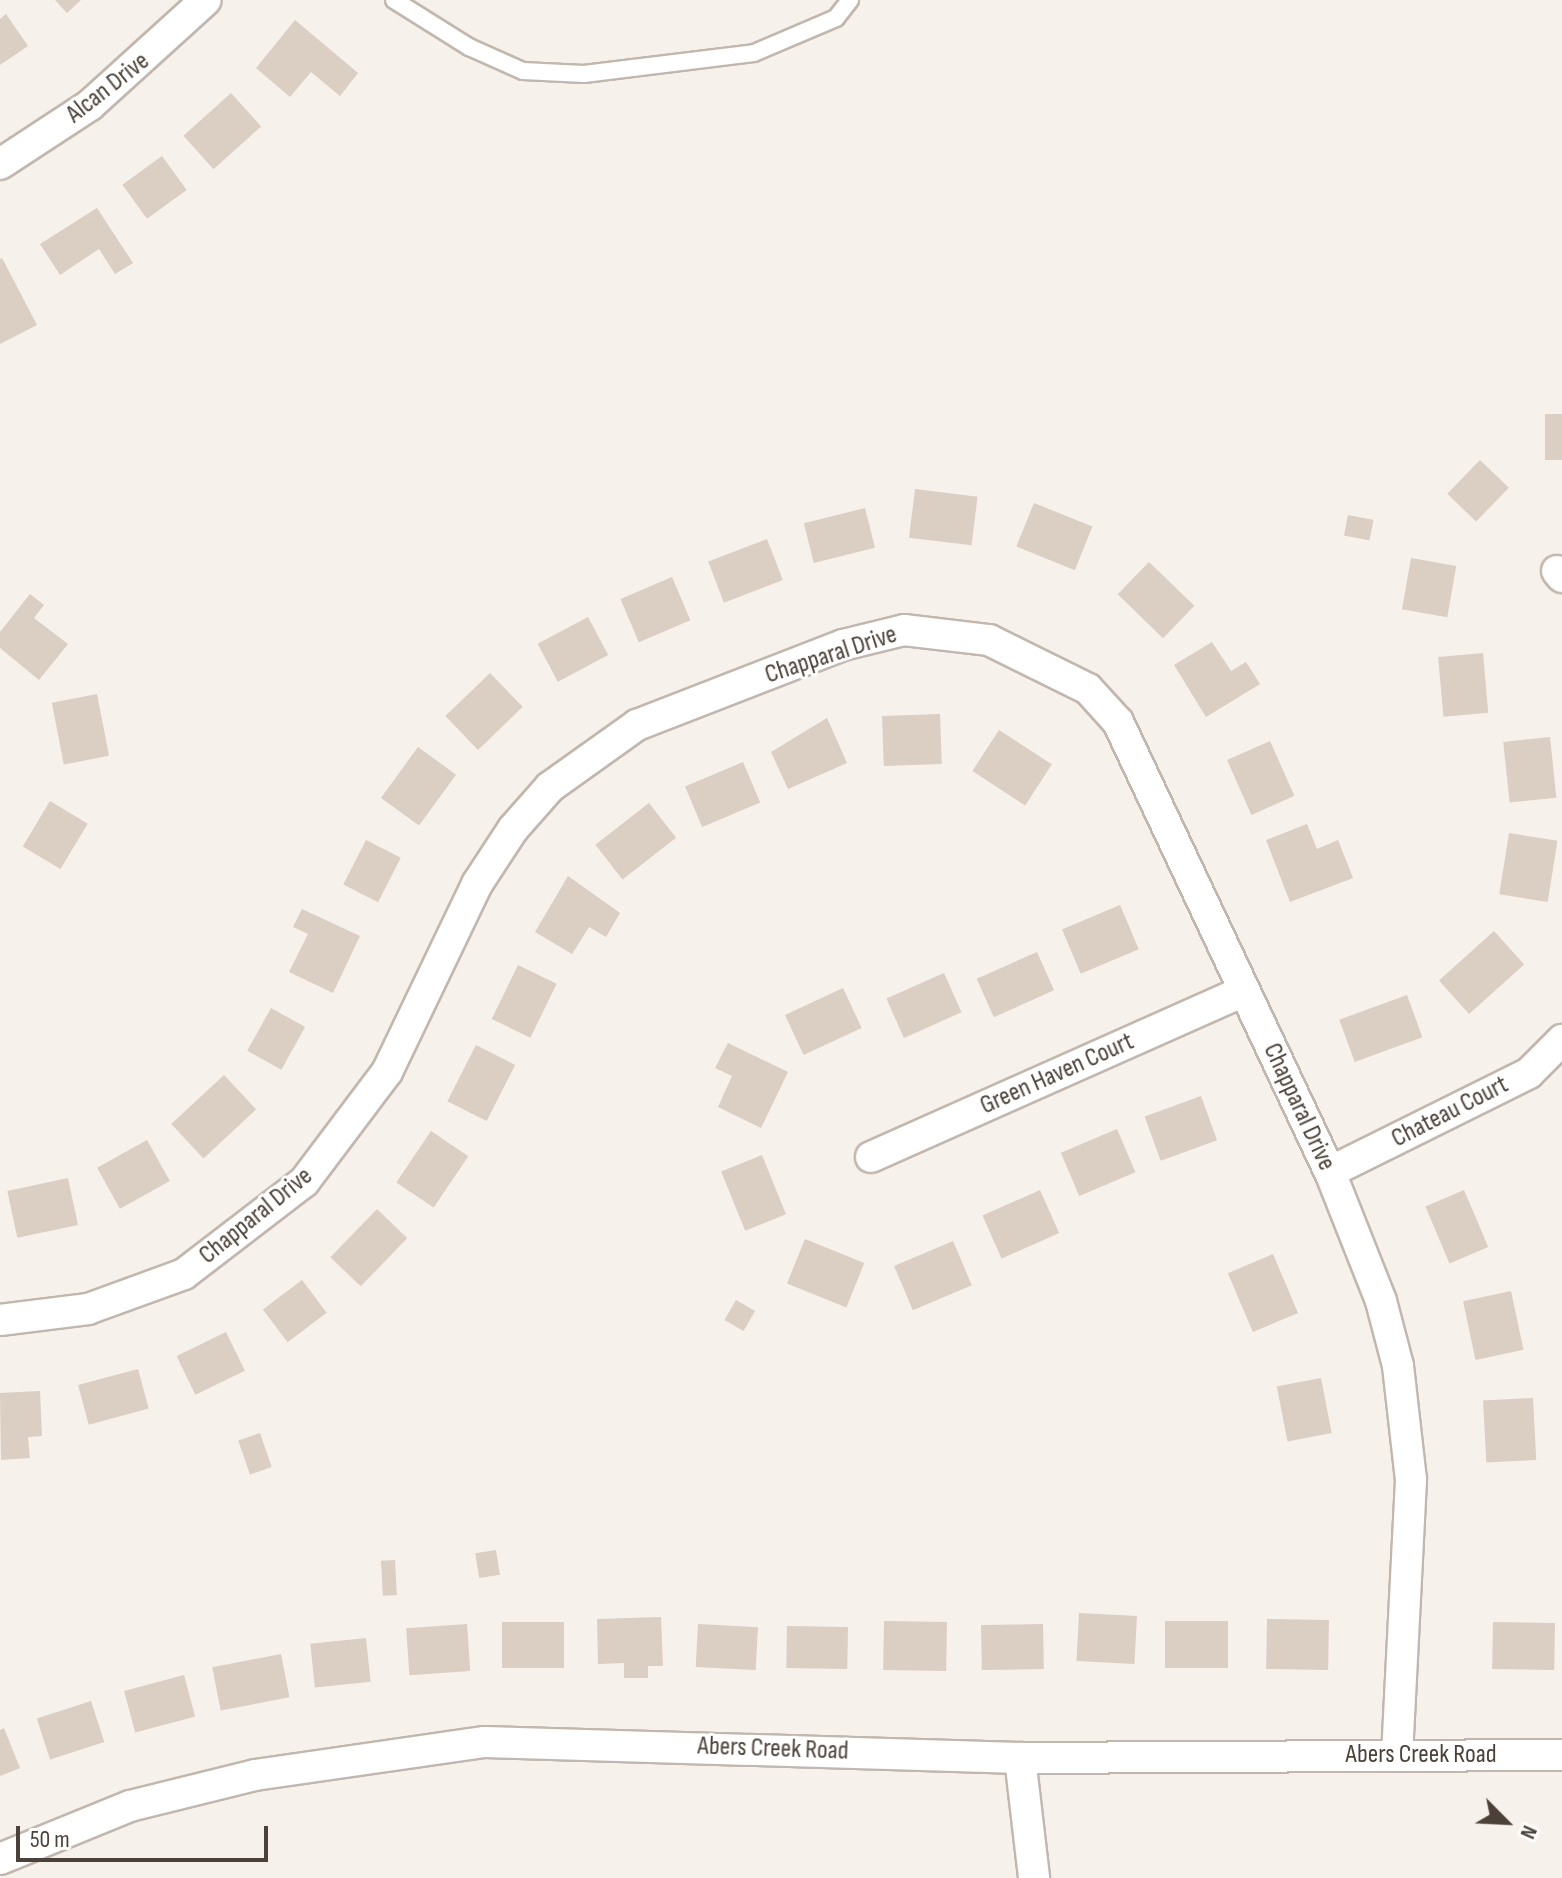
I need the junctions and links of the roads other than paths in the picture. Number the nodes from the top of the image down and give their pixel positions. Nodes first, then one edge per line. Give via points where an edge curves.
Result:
1 (206, 0) edge
2 (394, 0) edge
3 (850, 0) edge
4 (0, 164) edge
5 (1244, 991) junction
6 (1562, 1040) edge
7 (871, 1157) dead end
8 (1330, 1172) junction
9 (0, 1320) edge
10 (1397, 1754) junction
11 (1562, 1755) edge
12 (1020, 1758) junction
13 (0, 1859) edge
14 (1034, 1878) edge

1 - 4 street, Alcan Drive via 90,105
2 - 3 lane via 469,47 523,71 584,74 754,53 836,18
5 - 7 street, Green Haven Court
5 - 8 street, Chapparal Drive
5 - 9 street, Chapparal Drive via 1168,815 1118,722 1088,689 989,640 944,631 904,630 843,645 637,725 550,787 477,884 387,1072 304,1182 184,1274 134,1294
6 - 8 street, Chateau Court via 1529,1073
8 - 10 street, Chapparal Drive via 1381,1301 1407,1418 1411,1480
10 - 11 street, Abers Creek Road
10 - 12 street, Abers Creek Road
12 - 13 street, Abers Creek Road via 485,1742 255,1775 130,1806
12 - 14 street

